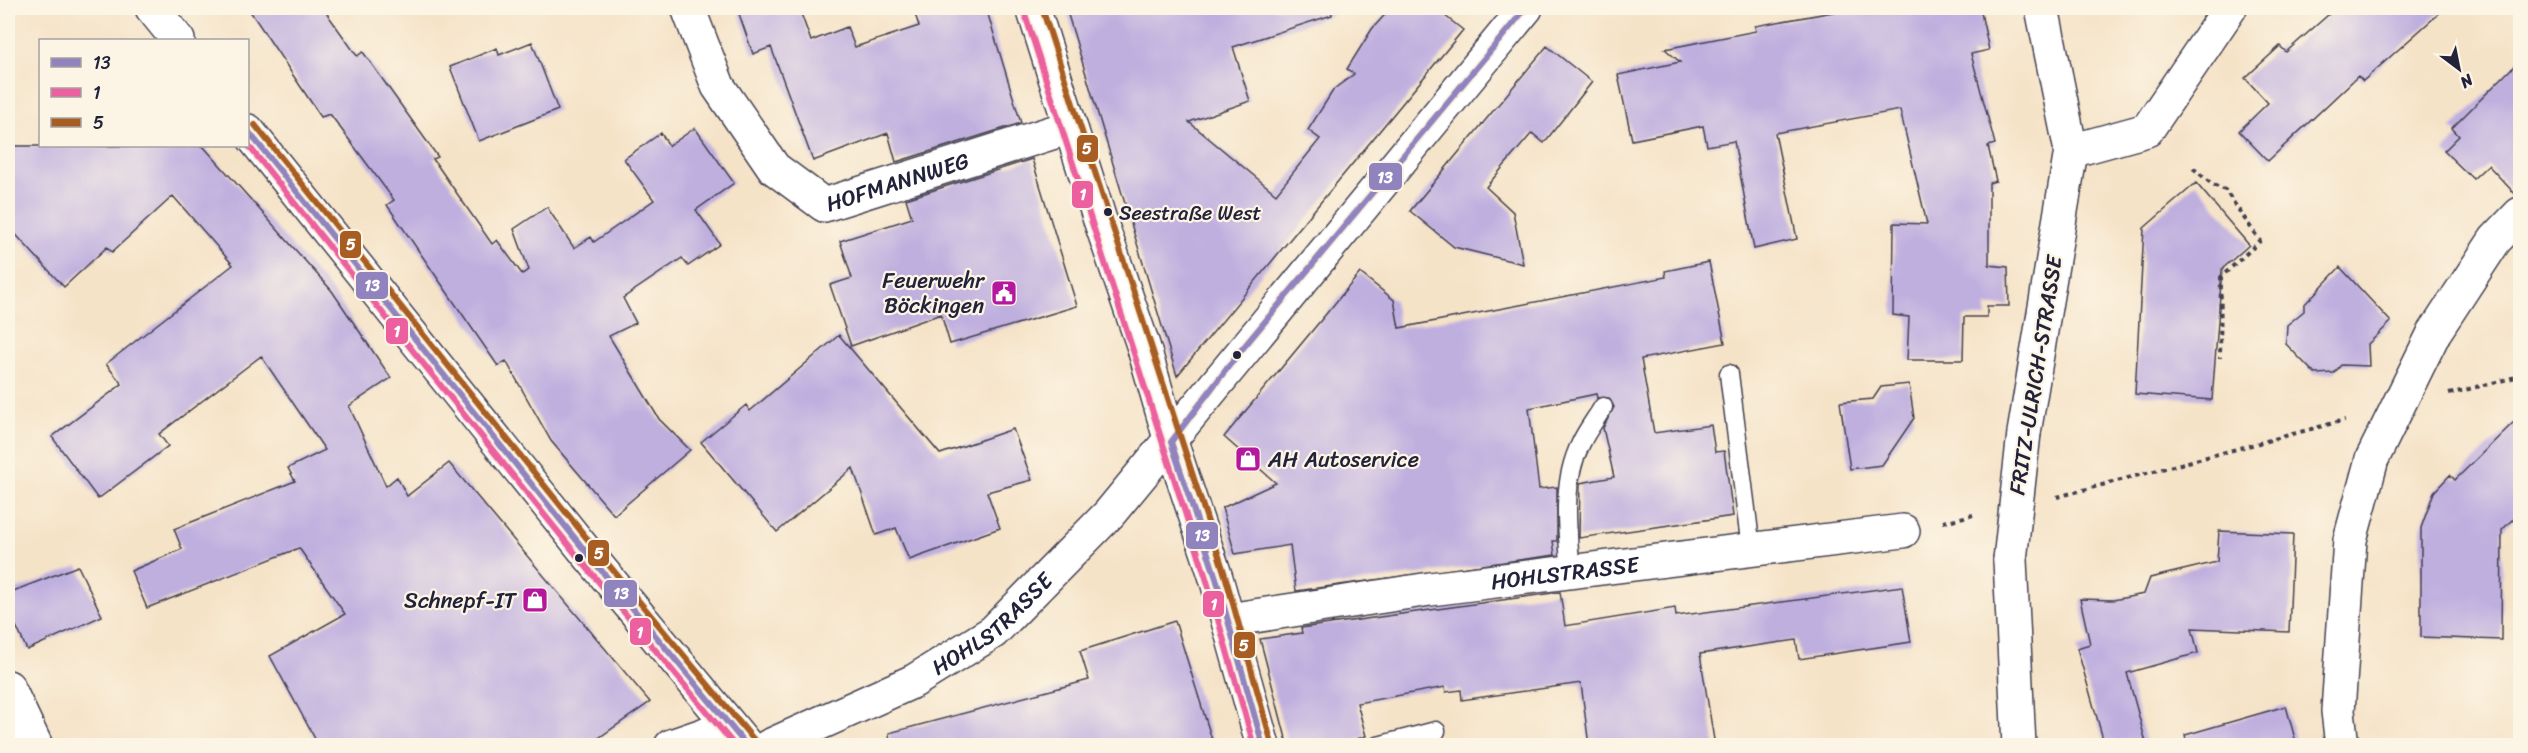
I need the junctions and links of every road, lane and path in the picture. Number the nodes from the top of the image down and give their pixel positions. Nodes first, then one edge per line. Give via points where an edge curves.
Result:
1 (688, 8) edge
2 (1034, 8) edge
3 (1526, 8) edge
4 (2042, 8) edge
5 (2230, 8) edge
6 (1070, 128) junction
7 (249, 132) edge
8 (2071, 151) junction
9 (2193, 168) dead end
10 (2520, 214) edge
11 (2220, 358) dead end
12 (1729, 374) dead end
13 (2520, 376) edge
14 (2440, 396) dead end
15 (1603, 407) dead end
16 (2348, 420) dead end
17 (1171, 442) junction
18 (2055, 498) dead end
19 (1985, 513) dead end
20 (1903, 531) joint
21 (1751, 549) junction
22 (1571, 571) junction
23 (1228, 620) junction
24 (8, 687) edge
25 (1436, 731) dead end
26 (738, 736) edge
27 (36, 746) edge
28 (671, 746) edge
29 (769, 746) edge
30 (1263, 746) edge
31 (1378, 746) edge
32 (2019, 746) edge
33 (2342, 746) edge

1 - 6 street, HOFMANNWEG via 718,86 774,168 824,205
2 - 6 street
3 - 17 street, HOHLSTRASSE via 1238,354
4 - 8 street, FRITZ-ULRICH-STRASSE
5 - 8 street via 2147,130
6 - 17 street via 1143,345
7 - 26 street
8 - 32 street, FRITZ-ULRICH-STRASSE, bridge via 2024,433 2010,560
9 - 11 path via 2225,190 2260,241 2221,277
10 - 33 street, bridge via 2495,240 2434,333 2372,459 2350,540 2337,711
12 - 21 lane
13 - 14 path
15 - 22 lane via 1580,444 1568,489
16 - 18 path
17 - 23 street
17 - 29 street, HOHLSTRASSE via 1109,514 993,632 914,681
19 - 20 path
20 - 21 street, HOHLSTRASSE
21 - 22 street, HOHLSTRASSE
22 - 23 street, HOHLSTRASSE
23 - 30 street
24 - 27 street
25 - 31 lane
26 - 28 street

